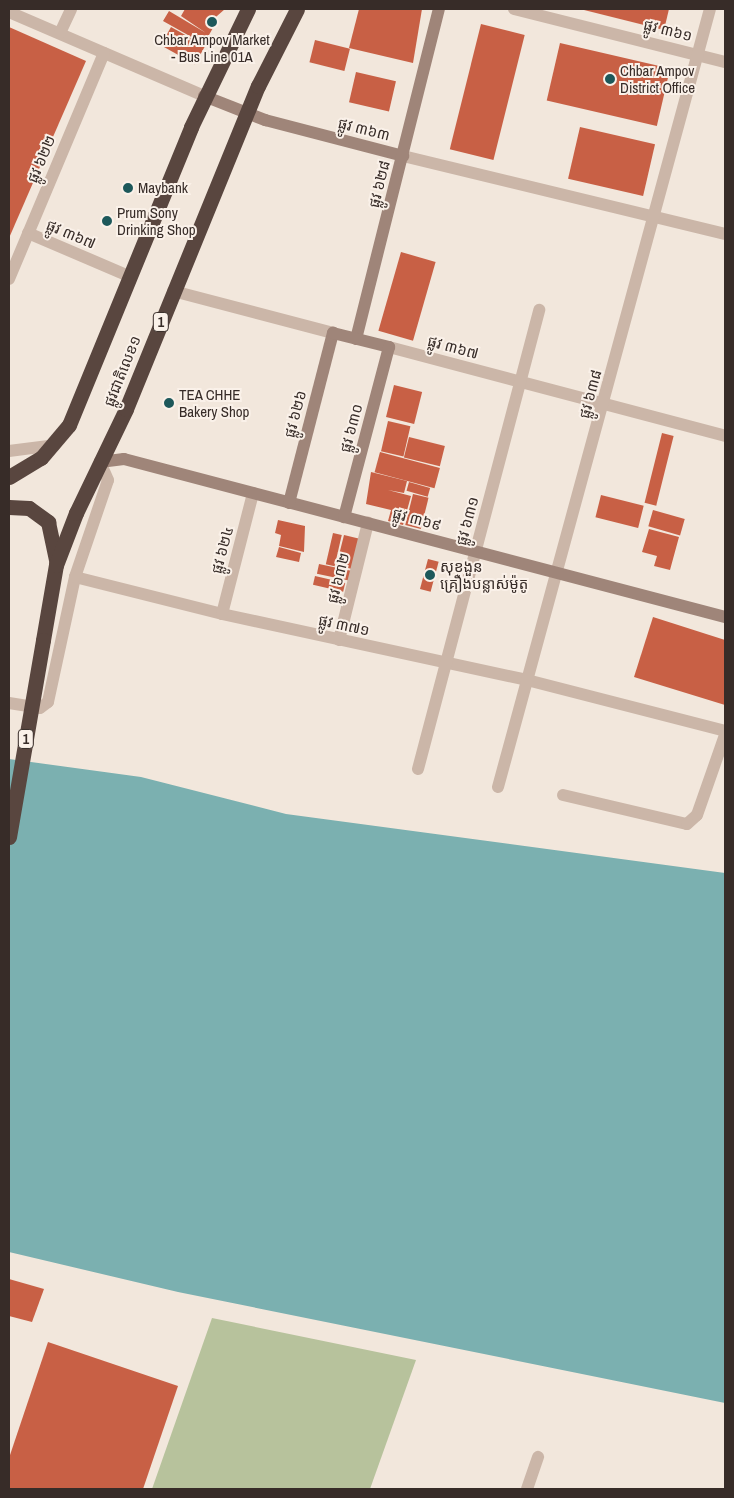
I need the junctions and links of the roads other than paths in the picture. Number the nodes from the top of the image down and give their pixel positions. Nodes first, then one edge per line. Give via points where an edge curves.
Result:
1 (71, 9) edge
2 (248, 9) edge
3 (297, 9) edge
4 (439, 9) edge
5 (514, 9) edge
6 (710, 9) edge
7 (9, 12) edge
8 (60, 33) junction
9 (104, 53) junction
10 (697, 54) junction
11 (725, 62) edge
12 (204, 96) junction
13 (246, 113) junction
14 (403, 156) junction
15 (654, 216) junction
16 (28, 233) junction
17 (725, 234) edge
18 (130, 276) junction
19 (9, 279) edge
20 (173, 292) junction
21 (539, 310) dead end
22 (333, 333) junction
23 (356, 338) junction
24 (389, 347) junction
25 (521, 382) junction
26 (604, 404) junction
27 (725, 436) edge
28 (55, 445) junction
29 (9, 451) edge
30 (100, 462) junction
31 (9, 477) edge
32 (253, 493) junction
33 (289, 503) junction
34 (9, 507) edge
35 (344, 517) junction
36 (368, 523) junction
37 (475, 552) junction
38 (56, 565) junction
39 (559, 573) junction
40 (75, 577) junction
41 (222, 614) junction
42 (725, 617) edge
43 (339, 640) junction
44 (446, 663) junction
45 (527, 680) junction
46 (9, 703) edge
47 (725, 731) edge
48 (725, 735) edge
49 (418, 769) dead end
50 (498, 787) dead end
51 (563, 795) dead end
52 (9, 837) edge
53 (538, 1457) dead end
54 (527, 1489) edge

1 - 8 street
2 - 12 highway, ផ្លូវជាតិលេខ១
3 - 13 highway, ផ្លូវជាតិលេខ១ / 1
4 - 14 street, ផ្លូវ ៦២៨
5 - 10 street, ផ្លូវ ៣៦១
6 - 10 street, ផ្លូវ ៦៣៨
7 - 8 street, ផ្លូវ ៣៦៣
8 - 9 street, ផ្លូវ ៣៦៣
9 - 12 street, ផ្លូវ ៣៦៣
9 - 16 street, ផ្លូវ ៦២២
10 - 11 street, ផ្លូវ ៣៦១
10 - 15 street, ផ្លូវ ៦៣៨
12 - 13 street, ផ្លូវ ៣៦៣
12 - 18 highway, ផ្លូវជាតិលេខ១
13 - 14 street, ផ្លូវ ៣៦៣
13 - 20 highway, ផ្លូវជាតិលេខ១ / 1
14 - 15 street, ផ្លូវ ៣៦៣
14 - 23 street, ផ្លូវ ៦២៨
15 - 17 street, ផ្លូវ ៣៦៣
15 - 26 street, ផ្លូវ ៦៣៨
16 - 18 street, ផ្លូវ ៣៦៧
16 - 19 street, ផ្លូវ ៦២២
18 - 28 highway, ផ្លូវជាតិលេខ១ via 83,396
20 - 22 street, ផ្លូវ ៣៦៧
20 - 30 highway, ផ្លូវជាតិលេខ១ / 1
21 - 25 street, ផ្លូវ ៦៣១
22 - 23 street, ផ្លូវ ៣៦៧
22 - 33 street, ផ្លូវ ៦២៦
23 - 24 street, ផ្លូវ ៣៦៧
24 - 25 street, ផ្លូវ ៣៦៧
24 - 35 street, ផ្លូវ ៦៣០
25 - 26 street, ផ្លូវ ៣៦៧
25 - 37 street, ផ្លូវ ៦៣១
26 - 27 street, ផ្លូវ ៣៦៧
26 - 39 street, ផ្លូវ ៦៣៨
28 - 29 street
28 - 31 highway, ផ្លូវជាតិលេខ១
30 - 32 street, ផ្លូវ ៣៦៩ via 124,459
30 - 38 highway, ផ្លូវជាតិលេខ១ / 1
30 - 40 street via 108,480
32 - 33 street, ផ្លូវ ៣៦៩
32 - 41 street, ផ្លូវ ៦២៤
33 - 35 street, ផ្លូវ ៣៦៩
34 - 38 highway via 29,508 48,522
35 - 36 street, ផ្លូវ ៣៦៩
36 - 37 street, ផ្លូវ ៣៦៩
36 - 43 street, ផ្លូវ ៦៣២
37 - 39 street, ផ្លូវ ៣៦៩
37 - 44 street, ផ្លូវ ៦៣១
38 - 52 highway, ផ្លូវជាតិលេខ១ / 1, bridge
39 - 42 street, ផ្លូវ ៣៦៩
39 - 45 street, ផ្លូវ ៦៣៨
40 - 41 street, ផ្លូវ ៣៧១
40 - 46 street via 48,702 40,708
41 - 43 street, ផ្លូវ ៣៧១
43 - 44 street, ផ្លូវ ៣៧១
44 - 45 street, ផ្លូវ ៣៧១
44 - 49 street, ផ្លូវ ៦៣១
45 - 47 street, ផ្លូវ ៣៧១
45 - 50 street, ផ្លូវ ៦៣៨
48 - 51 street via 697,815 687,824
53 - 54 street

